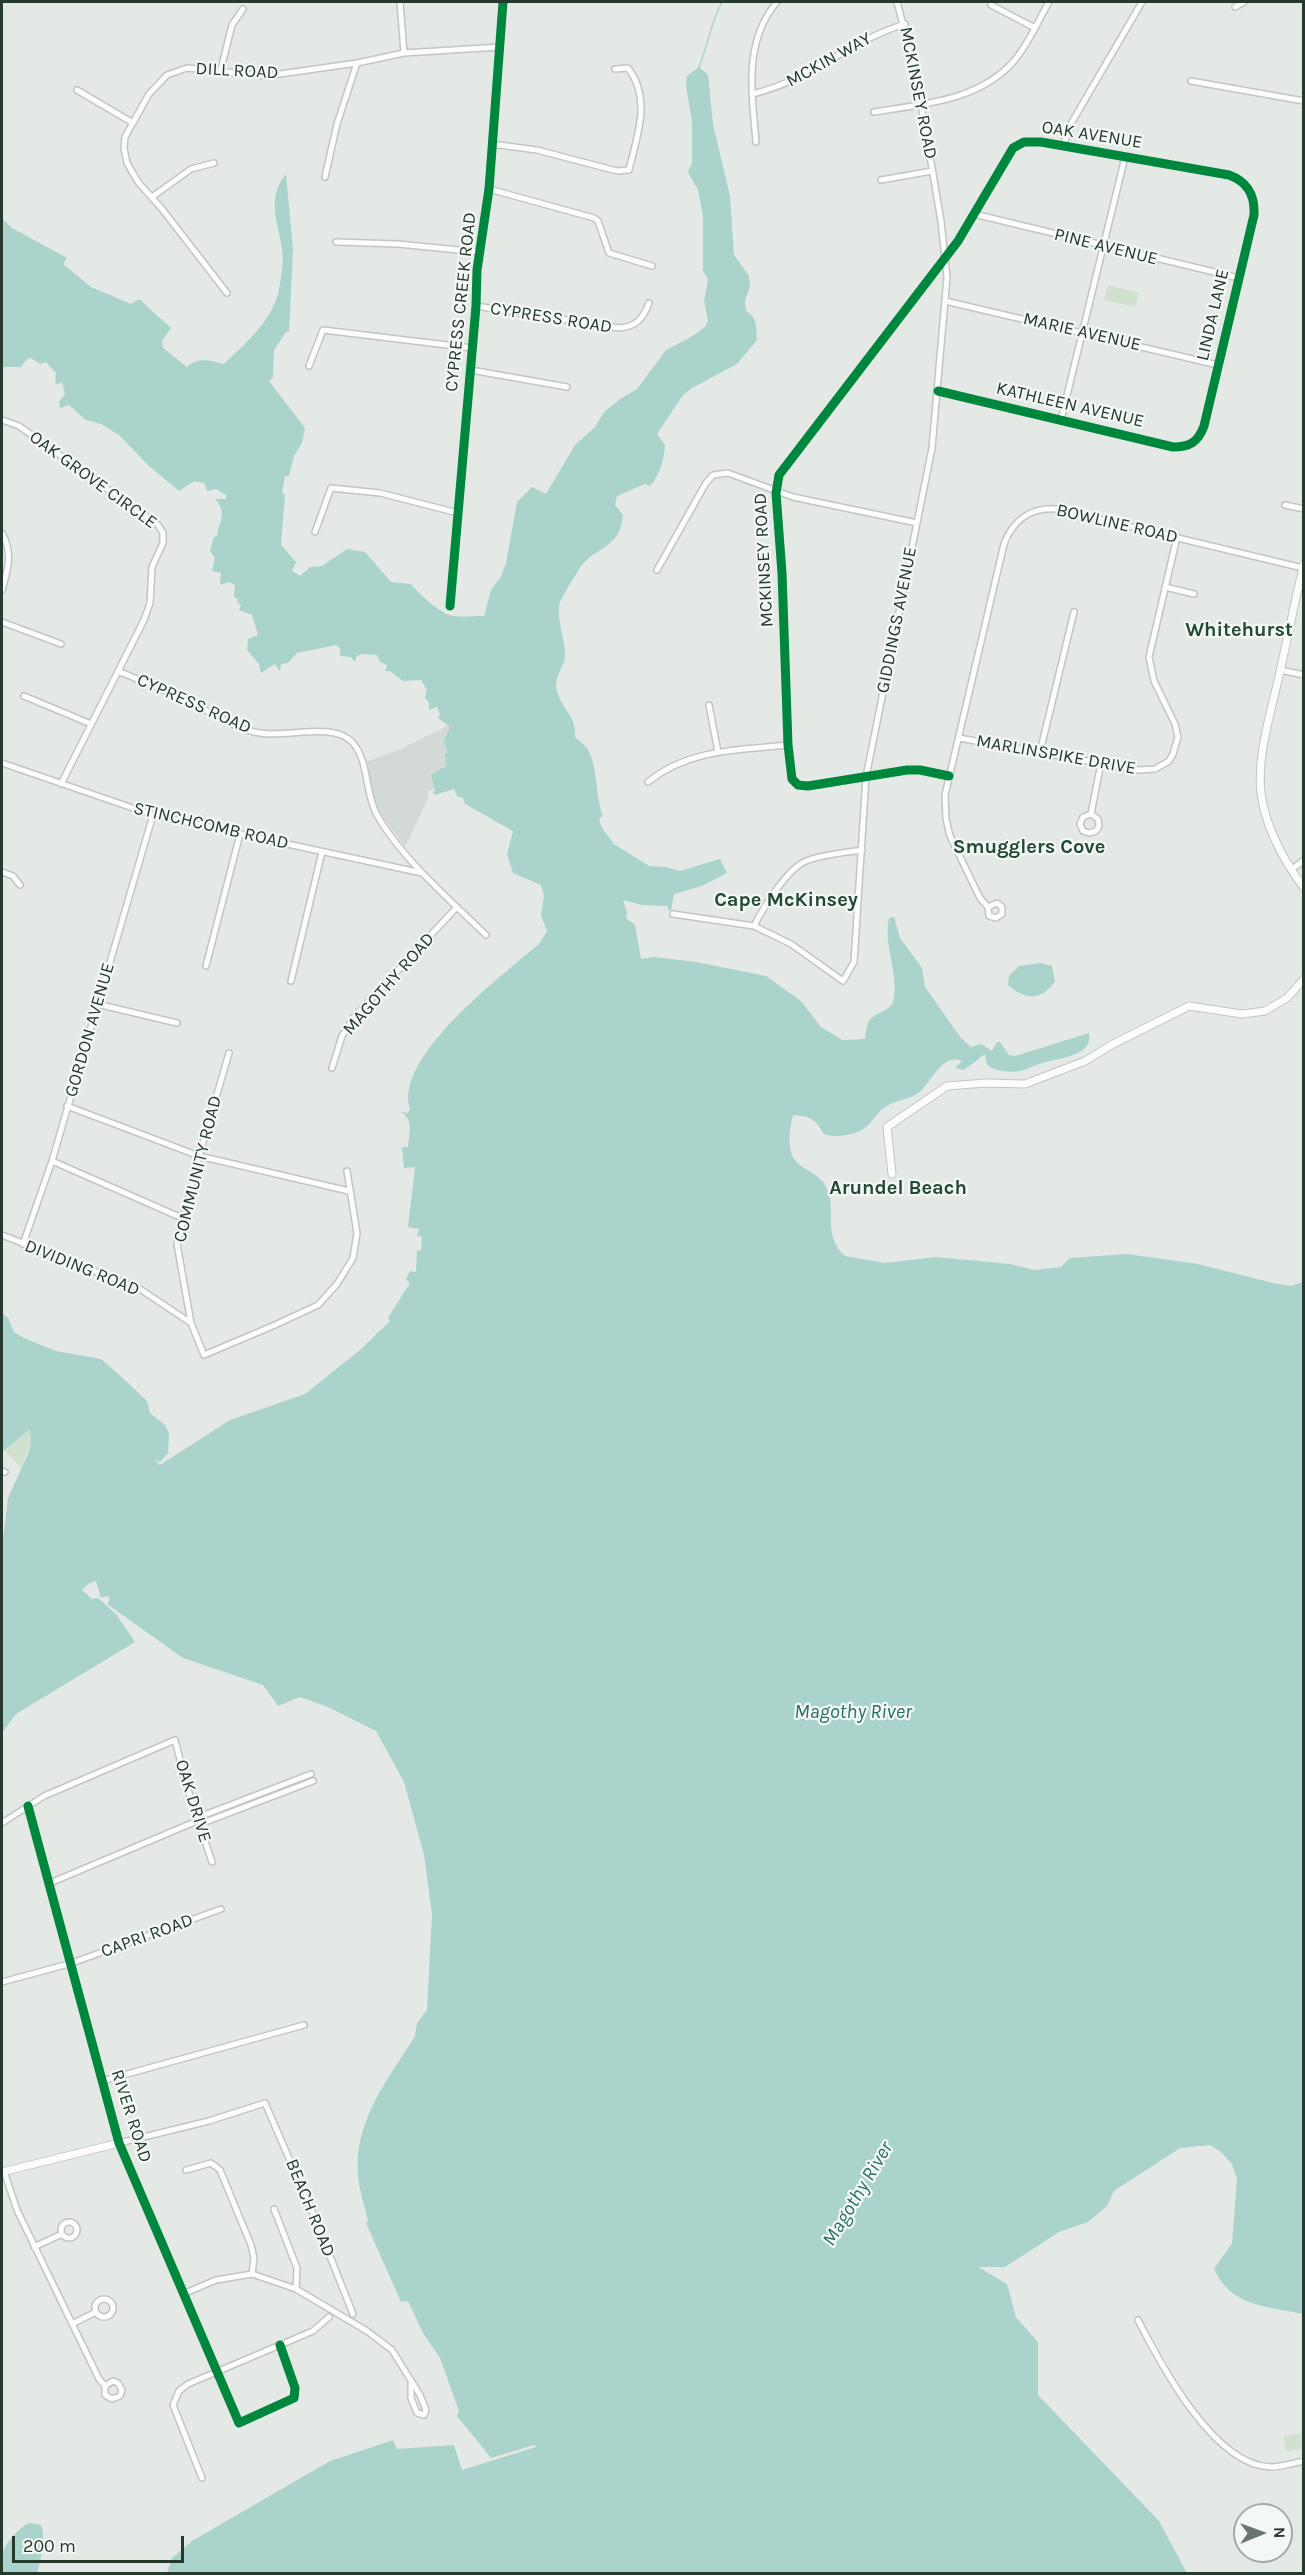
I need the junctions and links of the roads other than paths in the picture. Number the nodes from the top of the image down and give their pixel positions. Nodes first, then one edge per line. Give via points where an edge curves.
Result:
1 (400, 2) edge
2 (503, 2) edge
3 (777, 2) edge
4 (897, 2) edge
5 (1049, 2) edge
6 (1142, 2) edge
7 (1244, 2) edge
8 (991, 5) dead end
9 (1234, 7) dead end
10 (243, 9) dead end
11 (905, 24) junction
12 (1035, 28) junction
13 (500, 47) junction
14 (404, 53) junction
15 (357, 63) junction
16 (615, 69) dead end
17 (220, 73) junction
18 (1191, 81) dead end
19 (77, 90) dead end
20 (752, 94) junction
21 (1304, 101) edge
22 (921, 105) junction
23 (874, 112) dead end
24 (133, 123) junction
25 (756, 142) dead end
26 (492, 144) junction
27 (1063, 146) junction
28 (1125, 156) junction
29 (214, 163) dead end
30 (932, 171) junction
31 (325, 177) dead end
32 (881, 180) dead end
33 (489, 189) junction
34 (1251, 192) joint
35 (152, 197) junction
36 (974, 214) junction
37 (336, 242) dead end
38 (1104, 247) junction
39 (479, 252) junction
40 (946, 257) junction
41 (651, 266) dead end
42 (1239, 278) junction
43 (227, 292) dead end
44 (945, 301) junction
45 (649, 303) dead end
46 (476, 306) junction
47 (1083, 332) junction
48 (472, 348) junction
49 (1218, 364) junction
50 (309, 366) dead end
51 (471, 370) junction
52 (567, 387) dead end
53 (938, 391) junction
54 (2, 420) edge
55 (1061, 420) junction
56 (1194, 443) joint
57 (776, 493) junction
58 (1285, 505) dead end
59 (1304, 509) edge
60 (458, 513) junction
61 (917, 523) junction
62 (315, 532) dead end
63 (2, 533) edge
64 (1177, 537) junction
65 (1303, 566) edge
66 (657, 570) dead end
67 (1165, 587) junction
68 (2, 590) edge
69 (1194, 594) dead end
70 (450, 606) dead end
71 (1074, 612) dead end
72 (2, 622) edge
73 (61, 644) dead end
74 (1280, 670) junction
75 (118, 671) junction
76 (1304, 675) edge
77 (24, 696) dead end
78 (709, 705) dead end
79 (91, 724) junction
80 (959, 738) junction
81 (788, 745) junction
82 (718, 752) junction
83 (1040, 752) junction
84 (2, 763) edge
85 (1101, 763) junction
86 (949, 776) junction
87 (866, 777) junction
88 (648, 782) dead end
89 (61, 784) junction
90 (1091, 814) dead end
91 (153, 815) junction
92 (240, 834) junction
93 (862, 850) junction
94 (322, 852) junction
95 (1304, 860) edge
96 (1291, 870) junction
97 (2, 872) edge
98 (424, 873) junction
99 (20, 885) dead end
100 (1304, 888) edge
101 (457, 907) junction
102 (988, 907) dead end
103 (673, 914) dead end
104 (754, 926) junction
105 (486, 934) dead end
106 (206, 966) dead end
107 (1304, 979) edge
108 (291, 981) dead end
109 (97, 1004) junction
110 (177, 1023) dead end
111 (229, 1053) dead end
112 (332, 1068) dead end
113 (67, 1106) junction
114 (199, 1156) junction
115 (52, 1161) junction
116 (347, 1171) dead end
117 (892, 1174) dead end
118 (349, 1191) junction
119 (182, 1218) junction
120 (2, 1235) edge
121 (23, 1244) junction
122 (191, 1323) junction
123 (311, 1774) dead end
124 (314, 1780) dead end
125 (28, 1806) junction
126 (197, 1821) junction
127 (2, 1823) edge
128 (212, 1862) dead end
129 (50, 1883) junction
130 (221, 1909) dead end
131 (72, 1963) junction
132 (2, 1982) edge
133 (304, 2025) dead end
134 (102, 2081) junction
135 (119, 2144) junction
136 (186, 2170) dead end
137 (3, 2172) edge
138 (274, 2209) dead end
139 (62, 2234) dead end
140 (34, 2247) junction
141 (252, 2274) junction
142 (296, 2289) junction
143 (183, 2294) junction
144 (96, 2312) dead end
145 (353, 2314) dead end
146 (329, 2316) dead end
147 (1138, 2320) dead end
148 (72, 2324) junction
149 (280, 2345) junction
150 (217, 2372) junction
151 (411, 2383) junction
152 (105, 2386) dead end
153 (1304, 2461) edge
154 (202, 2478) dead end

1 - 14 street
2 - 13 street, CYPRESS CREEK ROAD
3 - 20 street via 756,43
4 - 11 street, MCKINSEY ROAD
5 - 12 street
6 - 27 street via 1072,122
7 - 9 street
8 - 12 street
10 - 17 street via 232,25
11 - 20 street, MCKIN WAY via 875,34 783,86
11 - 22 street, MCKINSEY ROAD
12 - 22 street via 1013,62 989,82 952,99
13 - 14 street, DILL ROAD
13 - 26 street, CYPRESS CREEK ROAD
14 - 15 street, DILL ROAD
15 - 17 street, DILL ROAD via 266,76
15 - 31 street
16 - 26 street via 628,68 637,79 642,109 629,170 617,171 537,150
17 - 24 street, DILL ROAD via 187,68 170,73 148,94
18 - 21 street
19 - 24 street
20 - 25 street
22 - 23 street
22 - 30 street, MCKINSEY ROAD
24 - 35 street, DILL ROAD via 125,137 124,155 132,174
26 - 33 street, CYPRESS CREEK ROAD
27 - 28 street, OAK AVENUE
27 - 36 street, OAK AVENUE via 1032,141 1013,148
28 - 34 street, OAK AVENUE via 1229,175
28 - 38 street
29 - 35 street via 190,169
30 - 32 street
30 - 40 street, MCKINSEY ROAD
33 - 39 street, CYPRESS CREEK ROAD
33 - 41 street via 594,218 609,252
34 - 42 street, LINDA LANE via 1254,215
35 - 43 street, DILL ROAD
36 - 38 street, PINE AVENUE
36 - 40 street, OAK AVENUE
37 - 39 street
38 - 42 street, PINE AVENUE
38 - 47 street
39 - 46 street, CYPRESS CREEK ROAD
40 - 44 street, GIDDINGS AVENUE
40 - 57 street, MCKINSEY ROAD via 782,470
42 - 49 street, LINDA LANE
44 - 47 street, MARIE AVENUE
44 - 53 street, GIDDINGS AVENUE
45 - 46 street, CYPRESS ROAD via 632,327 619,328
46 - 48 street, CYPRESS CREEK ROAD
47 - 49 street, MARIE AVENUE
47 - 55 street
48 - 50 street via 323,330
48 - 51 street, CYPRESS CREEK ROAD
49 - 56 street, LINDA LANE via 1204,426
51 - 52 street
51 - 60 street, CYPRESS CREEK ROAD
53 - 55 street, KATHLEEN AVENUE
53 - 61 street, GIDDINGS AVENUE via 932,448
54 - 75 street, OAK GROVE CIRCLE via 29,433 158,525 163,533 150,577 150,603
55 - 56 street, KATHLEEN AVENUE via 1173,447
57 - 61 street
57 - 66 street via 728,473 713,475
57 - 81 street, MCKINSEY ROAD
58 - 59 street
60 - 62 street via 380,493 331,488
60 - 70 street, CYPRESS CREEK ROAD
61 - 87 street, GIDDINGS AVENUE
63 - 68 street via 9,568
64 - 65 street, BOWLINE ROAD
64 - 67 street, MARLINSPIKE DRIVE
64 - 80 street, BOWLINE ROAD via 1057,509 1036,511 1018,521 1004,544
65 - 74 street
67 - 69 street
67 - 85 street, MARLINSPIKE DRIVE via 1149,660 1154,681 1177,727 1173,754 1162,765 1148,770
71 - 83 street
72 - 73 street
74 - 76 street
74 - 96 street via 1263,745 1260,778 1268,821
75 - 79 street, OAK GROVE CIRCLE
75 - 98 street, CYPRESS ROAD via 259,733 327,731 353,743 374,810 387,832
77 - 79 street
78 - 82 street
79 - 89 street, OAK GROVE CIRCLE
80 - 83 street, MARLINSPIKE DRIVE
80 - 86 street, BOWLINE ROAD
81 - 82 street
81 - 87 street, MCKINSEY ROAD via 790,775 802,787
82 - 88 street via 671,765
83 - 85 street, MARLINSPIKE DRIVE
84 - 89 street, STINCHCOMB ROAD
85 - 90 street
86 - 87 street via 915,769
86 - 102 street, BOWLINE ROAD via 945,808 949,834
87 - 93 street, GIDDINGS AVENUE
89 - 91 street, STINCHCOMB ROAD
91 - 92 street, STINCHCOMB ROAD
91 - 109 street, GORDON AVENUE
92 - 94 street, STINCHCOMB ROAD
92 - 106 street
93 - 104 street via 800,864
93 - 104 street, GIDDINGS AVENUE via 855,955 852,969 843,981 791,944
94 - 98 street, STINCHCOMB ROAD
94 - 108 street
95 - 96 street
96 - 100 street
97 - 99 street via 13,876
98 - 101 street, CYPRESS ROAD
101 - 105 street, CYPRESS ROAD
101 - 112 street, MAGOTHY ROAD via 354,1017 342,1036
103 - 104 street
107 - 117 street via 1287,998 1265,1011 1242,1014 1189,1006 1085,1061 1025,1084 947,1086 887,1127
109 - 110 street
109 - 113 street, GORDON AVENUE
111 - 114 street, COMMUNITY ROAD
113 - 114 street
113 - 115 street, GORDON AVENUE
114 - 118 street
114 - 119 street, COMMUNITY ROAD
115 - 119 street
115 - 121 street, GORDON AVENUE
116 - 118 street
118 - 122 street, COMMUNITY ROAD via 357,1233 353,1258 318,1305 204,1355
119 - 122 street, COMMUNITY ROAD via 177,1244
120 - 121 street, DIVIDING ROAD
121 - 122 street, DIVIDING ROAD via 140,1289
123 - 126 street
124 - 126 street via 208,1821
125 - 126 street, OAK DRIVE via 175,1740
125 - 127 street
125 - 129 street, RIVER ROAD
126 - 128 street, OAK DRIVE
126 - 129 street
129 - 131 street, RIVER ROAD
130 - 131 street, CAPRI ROAD
131 - 132 street, CAPRI ROAD
131 - 134 street, RIVER ROAD
133 - 134 street
134 - 135 street, RIVER ROAD
135 - 137 street
135 - 143 street, RIVER ROAD
135 - 145 street, BEACH ROAD via 265,2103
136 - 141 street via 211,2163 220,2170 251,2245
137 - 140 street
138 - 142 street via 297,2268
139 - 140 street
140 - 148 street
141 - 142 street
141 - 143 street via 216,2280
142 - 151 street via 392,2350
143 - 150 street, RIVER ROAD
144 - 148 street
146 - 149 street via 313,2331
147 - 153 street via 1154,2352 1212,2435 1257,2464 1272,2467
148 - 152 street
149 - 150 street
149 - 150 street, RIVER ROAD via 295,2388 294,2398 239,2423
150 - 154 street via 188,2384 179,2391 173,2405
151 - 151 street via 414,2406 418,2414 424,2415 423,2402

